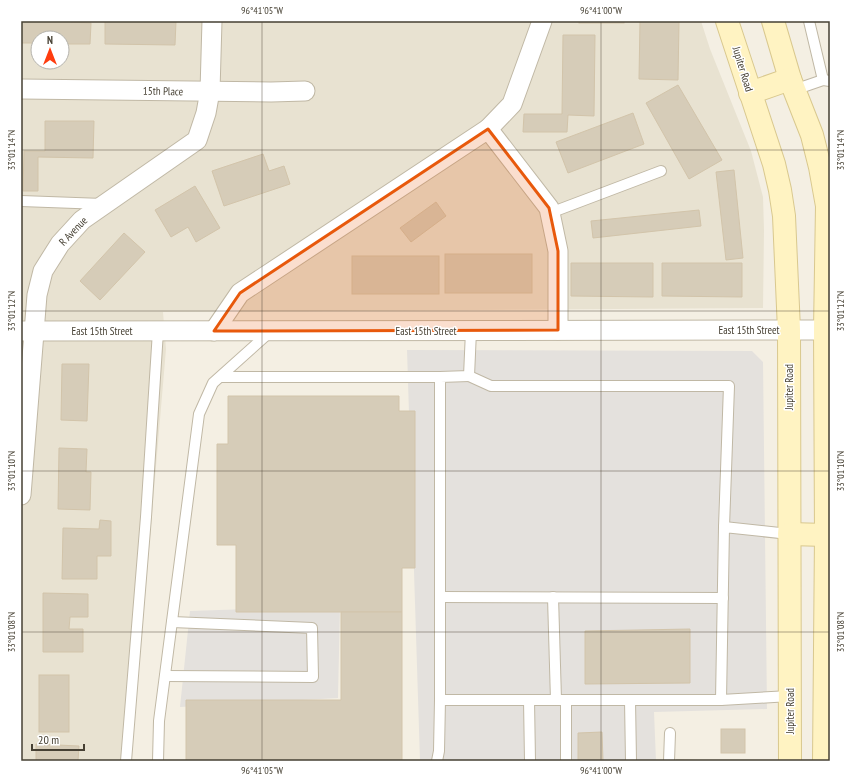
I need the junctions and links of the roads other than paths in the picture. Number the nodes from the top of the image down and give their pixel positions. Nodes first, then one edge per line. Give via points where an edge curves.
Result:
1 (212, 21) edge
2 (542, 21) edge
3 (728, 21) edge
4 (773, 21) edge
5 (809, 21) edge
6 (826, 81) edge
7 (792, 84) junction
8 (21, 89) edge
9 (210, 91) junction
10 (305, 91) dead end
11 (750, 92) junction
12 (488, 129) junction
13 (662, 171) dead end
14 (21, 201) edge
15 (105, 204) junction
16 (550, 213) junction
17 (558, 330) junction
18 (789, 330) junction
19 (828, 330) edge
20 (27, 331) edge
21 (158, 331) junction
22 (214, 331) junction
23 (272, 331) junction
24 (471, 331) junction
25 (469, 376) junction
26 (221, 377) junction
27 (440, 377) junction
28 (23, 443) edge
29 (21, 495) edge
30 (724, 527) junction
31 (789, 534) junction
32 (828, 535) edge
33 (440, 597) junction
34 (553, 597) junction
35 (723, 598) junction
36 (172, 622) junction
37 (165, 676) junction
38 (790, 696) junction
39 (827, 696) edge
40 (440, 700) junction
41 (529, 700) junction
42 (561, 700) junction
43 (630, 700) junction
44 (721, 700) junction
45 (670, 733) dead end
46 (126, 761) edge
47 (158, 761) edge
48 (437, 761) edge
49 (530, 761) edge
50 (566, 761) edge
51 (631, 761) edge
52 (669, 761) edge
53 (790, 761) edge
54 (824, 761) edge

1 - 9 street, R Avenue
2 - 12 street via 512,104
3 - 11 main road, Jupiter Road
4 - 7 main road
5 - 6 lane
6 - 7 lane
7 - 11 main road
7 - 19 main road via 812,135 827,206
8 - 9 street, 15th Place
9 - 10 street, 15th Place
9 - 15 street, R Avenue via 197,140
11 - 18 main road, Jupiter Road via 780,190 784,216
12 - 16 street via 549,208
12 - 22 street via 240,293
13 - 16 lane
14 - 15 lane
15 - 20 street, R Avenue via 82,220 68,234 42,272
16 - 17 street via 558,251
17 - 18 street, East 15th Street
17 - 24 street, East 15th Street
18 - 19 street, East 15th Street
18 - 31 main road, Jupiter Road
19 - 32 main road
20 - 21 street, East 15th Street
20 - 28 street, R Avenue
21 - 22 street, East 15th Street
21 - 46 lane
22 - 23 street, East 15th Street
23 - 24 street, East 15th Street
23 - 26 lane
24 - 25 lane
25 - 27 lane
25 - 30 lane via 492,386 729,386
26 - 27 lane
26 - 36 lane via 213,383 199,414
27 - 33 lane
28 - 29 street, R Avenue
30 - 31 lane
30 - 35 lane
31 - 32 main road
31 - 38 main road, Jupiter Road
32 - 39 main road
33 - 34 lane
33 - 40 lane
34 - 35 lane
34 - 42 lane
35 - 44 lane
36 - 37 lane
36 - 37 lane via 312,628 313,677
37 - 47 lane via 159,721
38 - 39 main road
38 - 44 lane
38 - 53 main road, Jupiter Road
39 - 54 main road
40 - 41 lane
40 - 48 lane
41 - 42 lane
41 - 49 lane
42 - 43 lane
42 - 50 lane
43 - 44 lane
43 - 51 lane
45 - 52 lane

